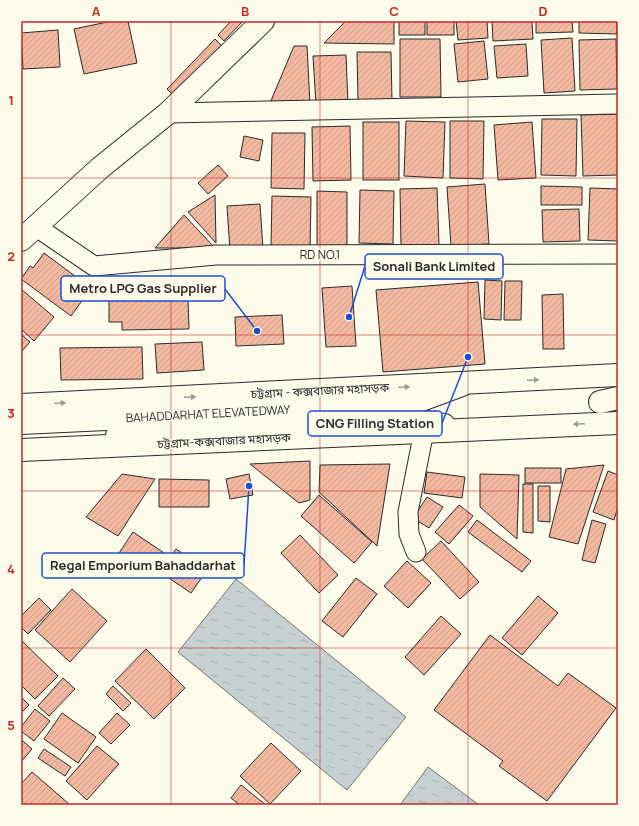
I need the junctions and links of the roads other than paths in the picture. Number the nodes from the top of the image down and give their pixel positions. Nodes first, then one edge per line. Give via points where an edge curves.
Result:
1 (262, 21) edge
2 (618, 104) edge
3 (168, 113) junction
4 (28, 233) edge
5 (618, 254) edge
6 (618, 375) edge
7 (464, 384) junction
8 (618, 398) edge
9 (618, 404) edge
10 (21, 405) edge
11 (21, 423) edge
12 (618, 423) edge
13 (473, 429) junction
14 (424, 431) junction
15 (21, 440) edge
16 (21, 450) edge
17 (416, 552) dead end

1 - 3 main road
2 - 3 street
3 - 4 main road via 100,168
4 - 5 street, RD NO.1 via 94,266 216,256
7 -> 6 main road, চট্টগ্রাম - কক্সবাজার মহাসড়ক
10 -> 7 main road, চট্টগ্রাম - কক্সবাজার মহাসড়ক
7 - 11 main road, BAHADDARHAT ELEVATEDWAY via 408,405
8 - 9 main road via 600,402
12 -> 13 main road, চট্টগ্রাম-কক্সবাজার মহাসড়ক
13 - 14 main road, চট্টগ্রাম-কক্সবাজার মহাসড়ক
13 - 15 main road, BAHADDARHAT ELEVATEDWAY via 409,420
14 - 16 main road, চট্টগ্রাম-কক্সবাজার মহাসড়ক
14 - 17 street via 408,512 409,534

